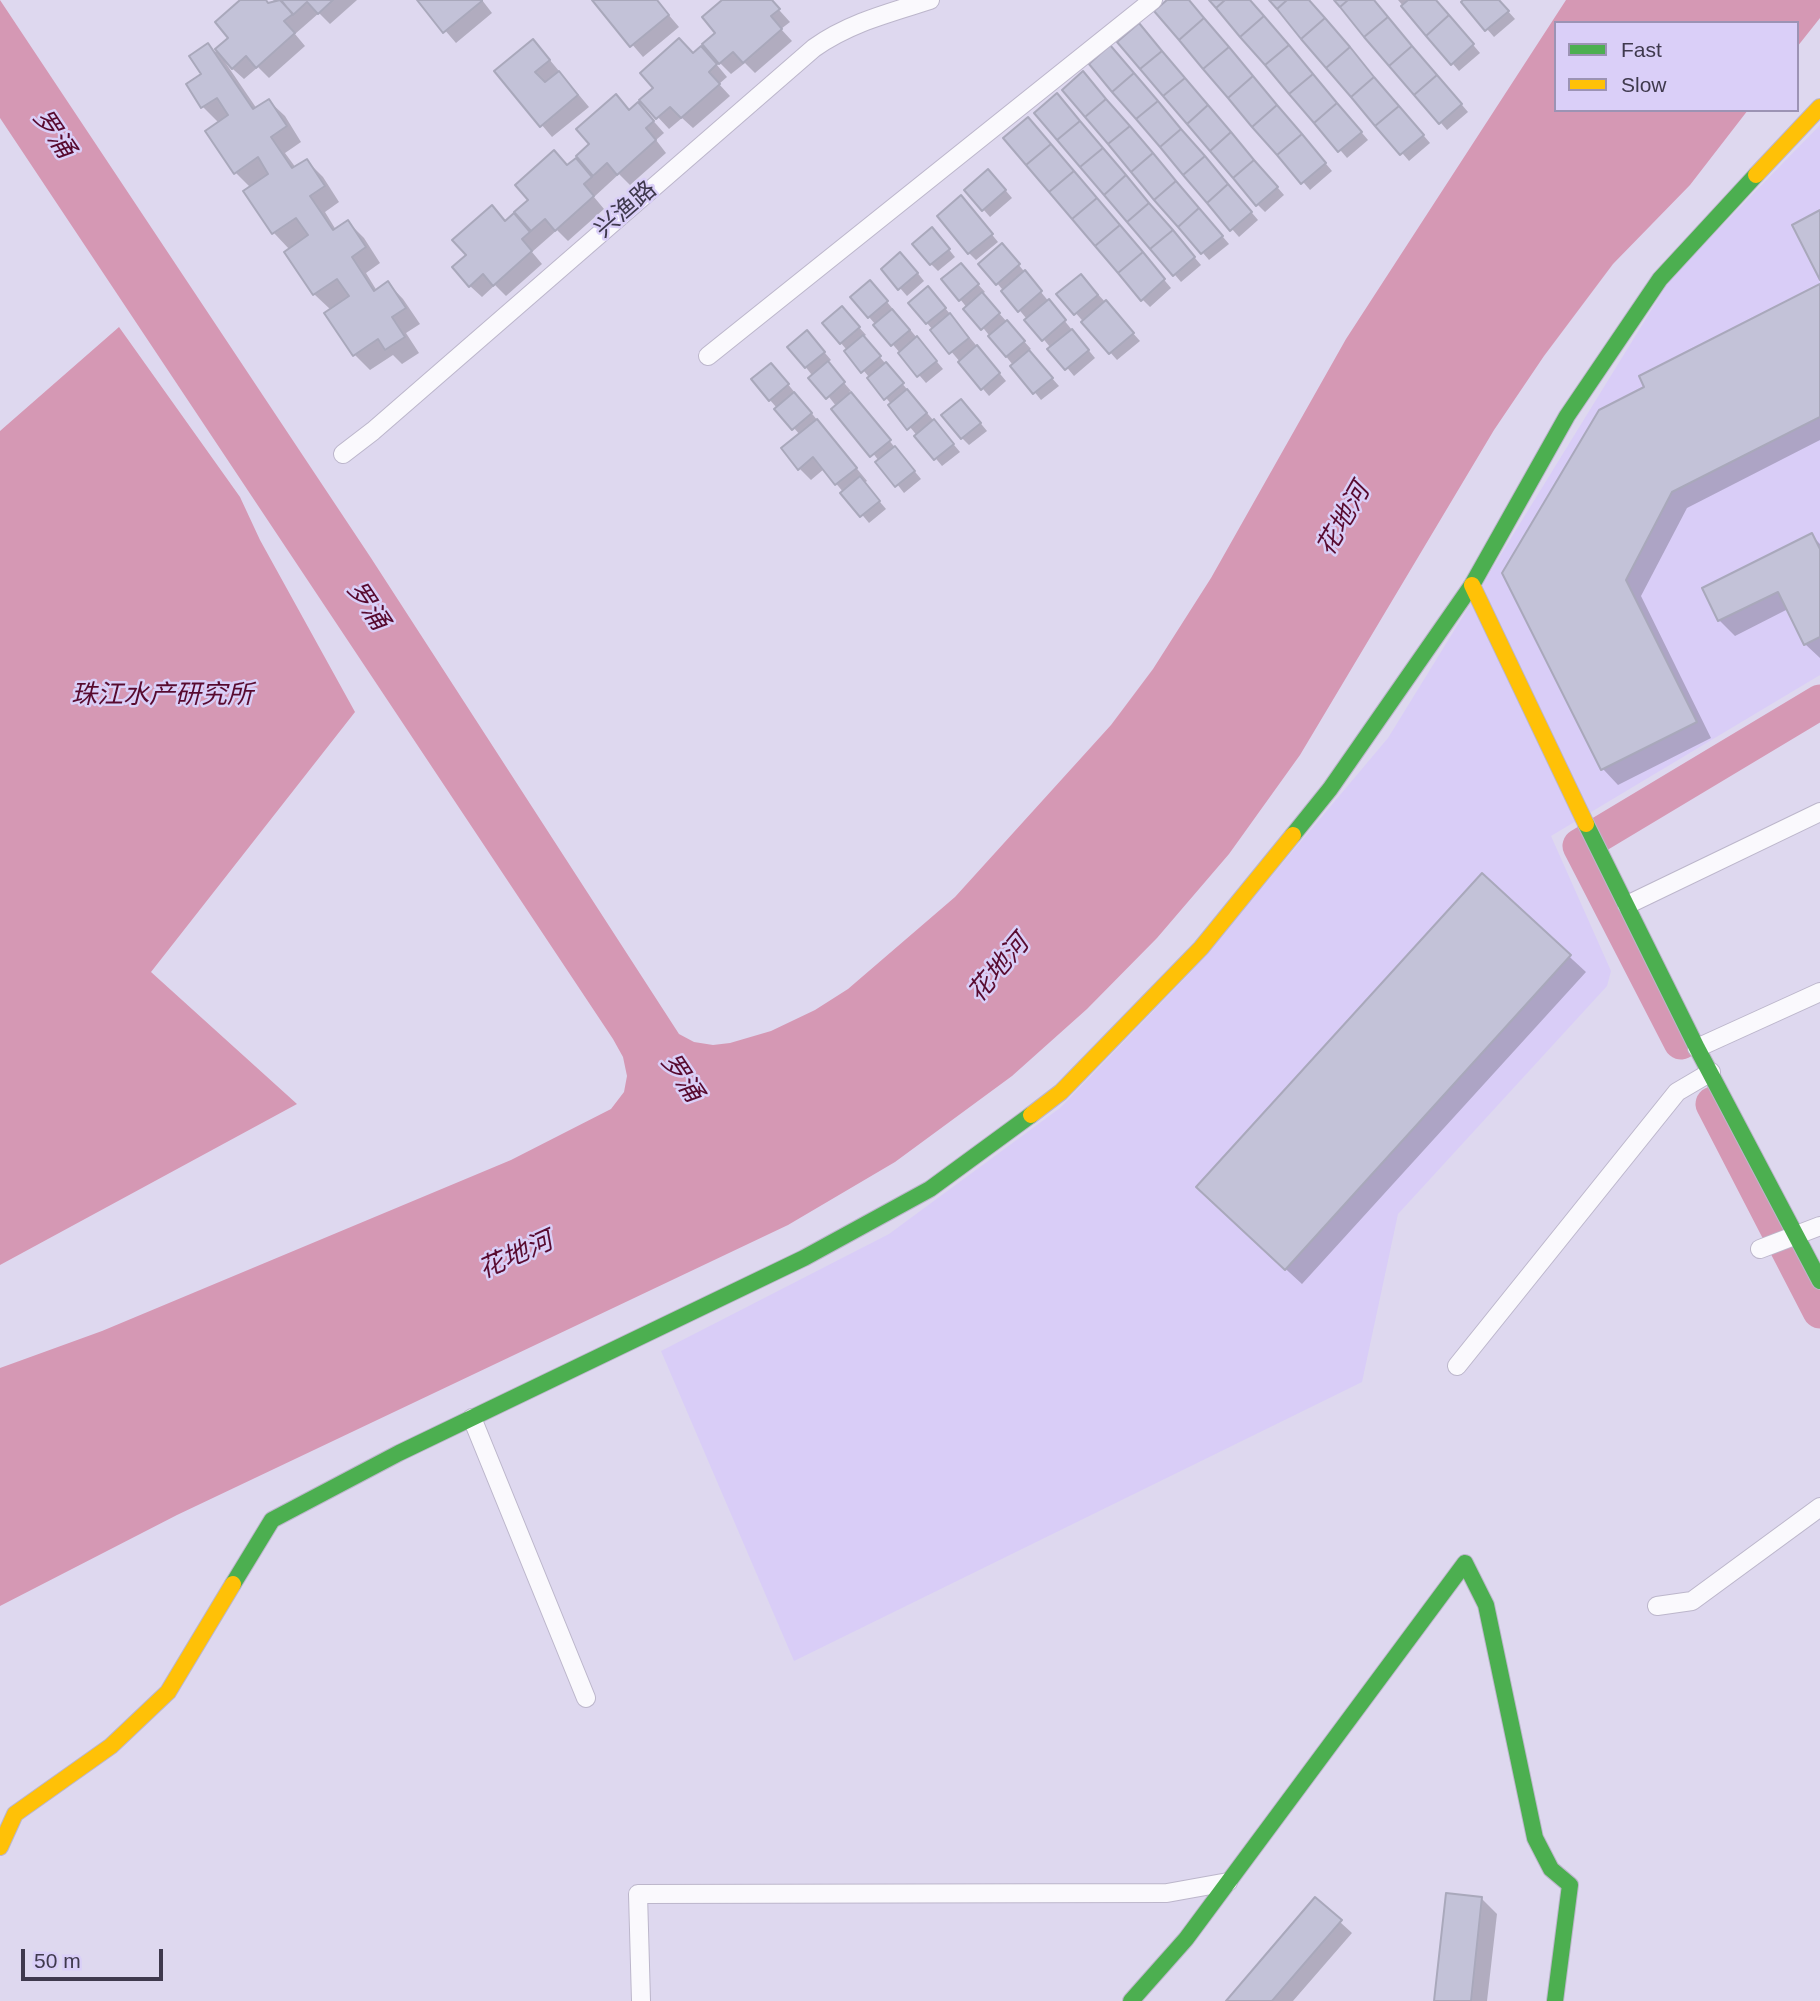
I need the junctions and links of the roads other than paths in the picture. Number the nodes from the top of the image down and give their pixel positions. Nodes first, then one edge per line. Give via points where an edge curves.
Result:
1 (930, 0) edge
2 (1153, 0) edge
3 (1820, 107) edge
4 (708, 356) dead end
5 (343, 454) dead end
6 (1472, 585) junction
7 (1820, 812) edge
8 (1627, 905) junction
9 (1820, 992) edge
10 (1697, 1048) junction
11 (1711, 1072) junction
12 (1820, 1226) edge
13 (1796, 1234) junction
14 (1760, 1249) dead end
15 (1820, 1281) edge
16 (1457, 1366) dead end
17 (472, 1418) junction
18 (1820, 1507) edge
19 (1657, 1606) dead end
20 (586, 1698) dead end
21 (8, 1816) edge
22 (0, 1847) edge
23 (1228, 1882) junction
24 (641, 2001) edge
25 (1130, 2001) edge
26 (1555, 2001) edge

1 - 5 street, 兴渔路 via 861,22 814,48
2 - 4 street
3 - 6 street via 1660,279 1567,416
6 - 8 street
6 - 17 street via 1330,789 1201,948 1061,1092 930,1189 804,1258
7 - 8 street
8 - 10 street
9 - 10 street
10 - 11 street
11 - 13 street
11 - 16 street via 1677,1092
12 - 13 street
13 - 14 street
13 - 15 street
17 - 20 street
17 - 21 street via 272,1520 168,1692 111,1746
18 - 19 street via 1692,1601
21 - 22 street
23 - 24 street via 1167,1893 638,1894
23 - 25 street via 1186,1940
23 - 26 street via 1465,1563 1486,1605 1535,1838 1551,1870 1570,1885

